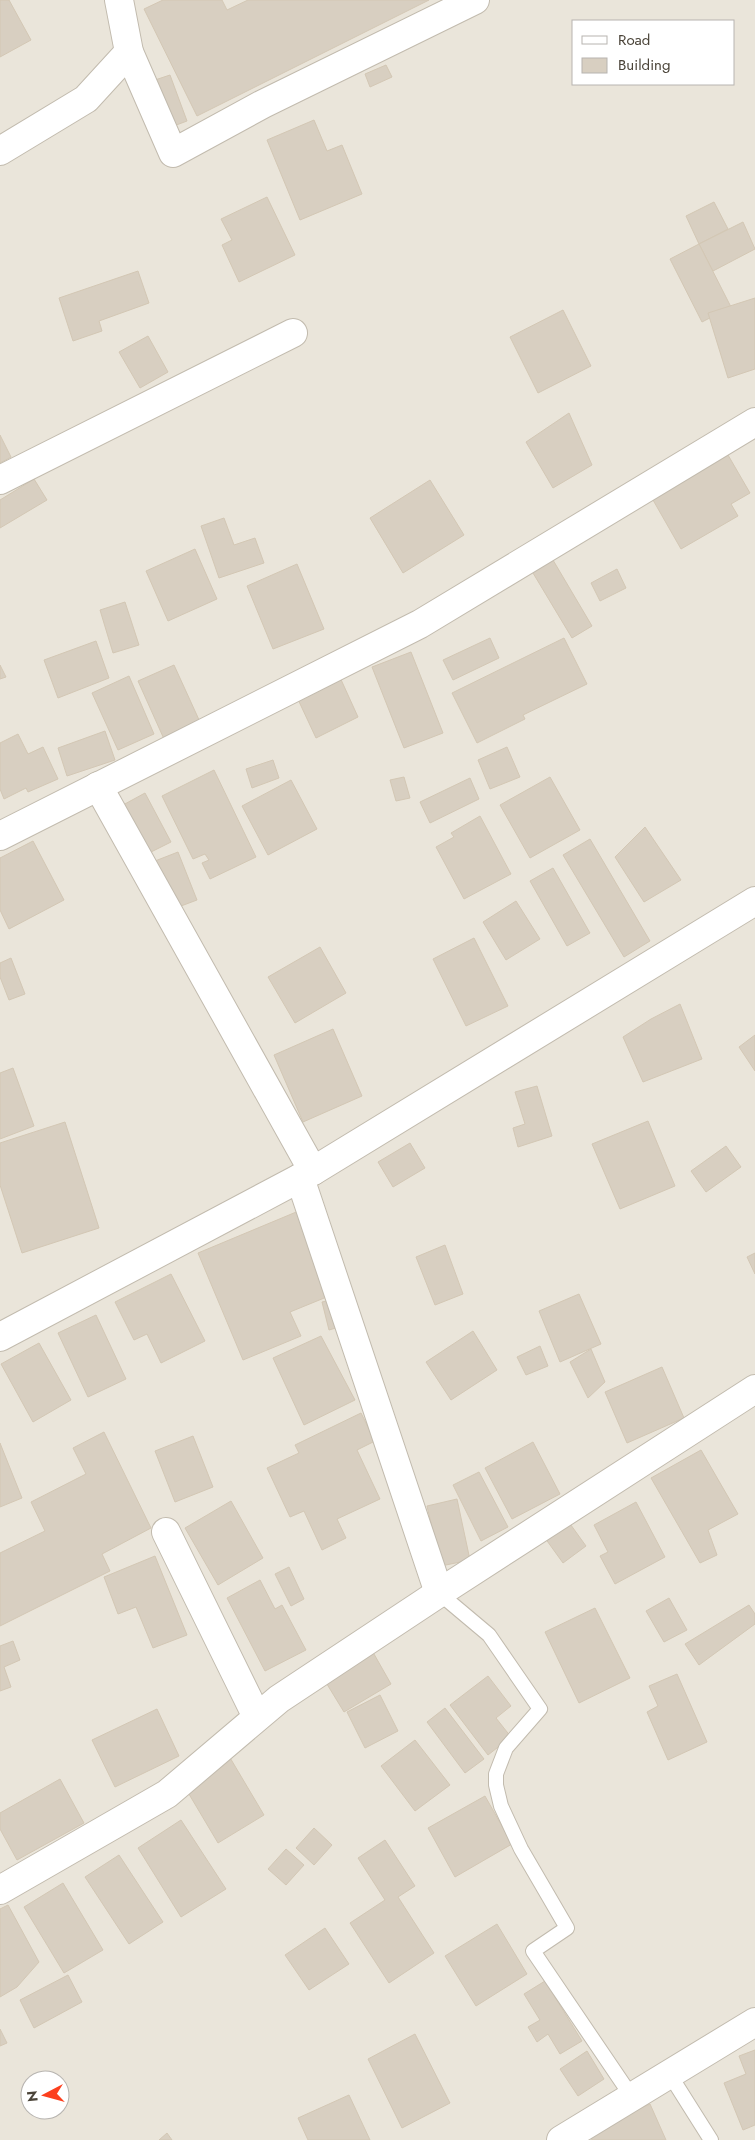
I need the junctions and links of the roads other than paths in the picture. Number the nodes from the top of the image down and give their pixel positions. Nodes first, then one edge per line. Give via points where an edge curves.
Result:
1 (120, 0) edge
2 (475, 0) edge
3 (129, 52) junction
4 (0, 151) edge
5 (293, 333) dead end
6 (755, 422) edge
7 (0, 480) edge
8 (98, 786) junction
9 (0, 836) edge
10 (755, 901) edge
11 (307, 1174) junction
12 (0, 1338) edge
13 (755, 1389) edge
14 (166, 1532) dead end
15 (439, 1593) junction
16 (257, 1717) junction
17 (0, 1890) edge
18 (755, 2022) edge
19 (670, 2075) junction
20 (632, 2097) junction
21 (561, 2140) edge
22 (711, 2140) edge

1 - 3 street
2 - 3 street via 263,104 173,153
3 - 4 street via 86,99
5 - 7 street
6 - 8 street via 420,624
8 - 9 street
8 - 11 street
10 - 11 street
11 - 12 street
11 - 15 street
13 - 15 street
14 - 16 street
15 - 16 street
15 - 20 lane via 489,1635 540,1709 506,1748 496,1774 501,1806 521,1849 566,1928 534,1951
16 - 17 street via 167,1794
18 - 19 street
19 - 20 street
19 - 22 lane
20 - 21 street

